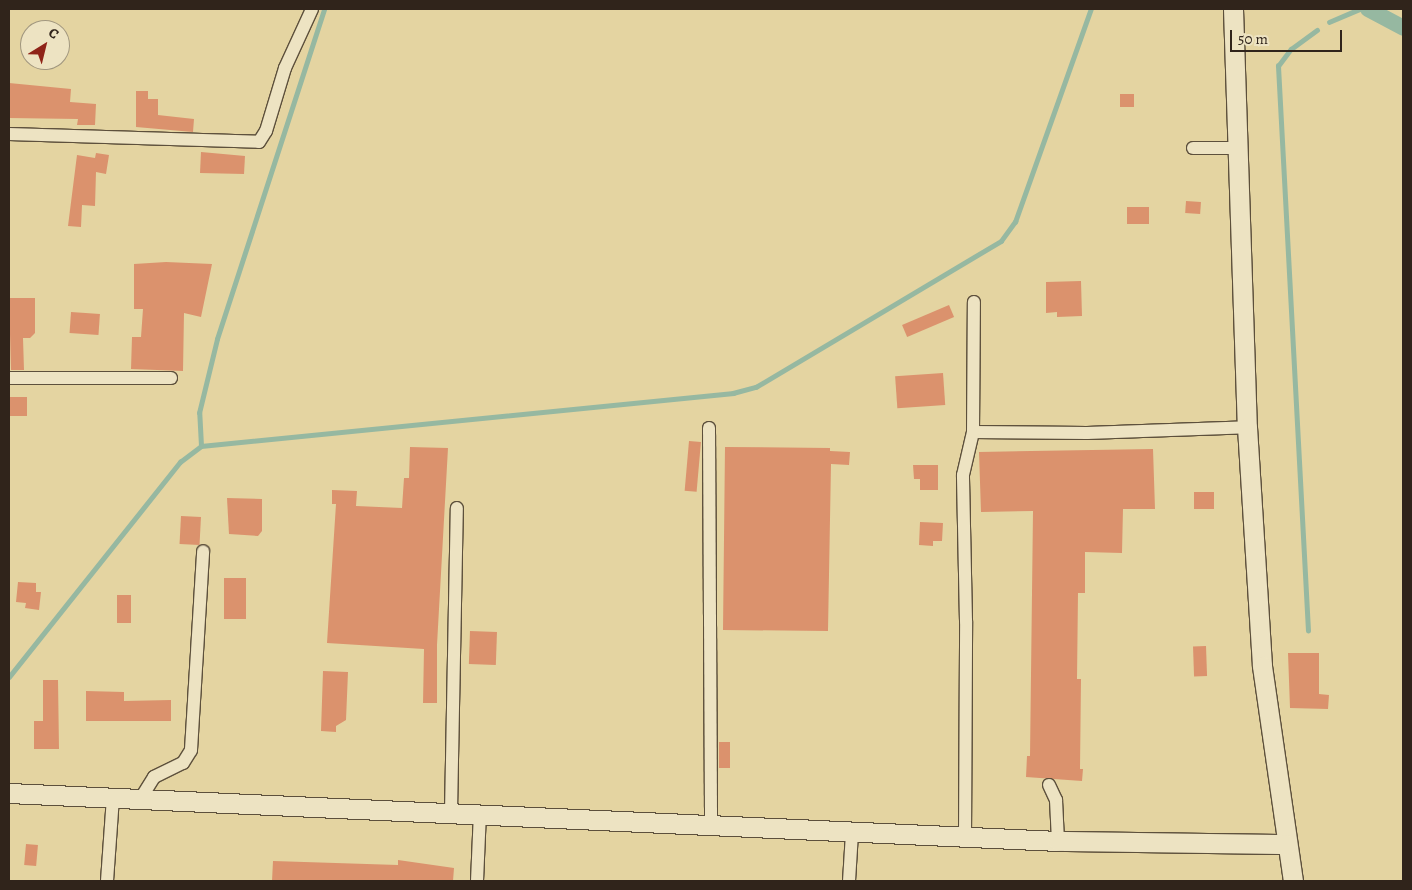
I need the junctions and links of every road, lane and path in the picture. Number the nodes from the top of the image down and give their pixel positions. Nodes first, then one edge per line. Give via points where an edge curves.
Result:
1 (312, 9) edge
2 (1233, 9) edge
3 (9, 134) edge
4 (1193, 148) dead end
5 (1238, 148) junction
6 (974, 302) dead end
7 (9, 378) edge
8 (171, 378) dead end
9 (1247, 427) junction
10 (709, 428) dead end
11 (972, 432) junction
12 (457, 508) dead end
13 (203, 551) dead end
14 (1049, 785) dead end
15 (9, 793) edge
16 (114, 797) junction
17 (141, 798) junction
18 (451, 812) junction
19 (480, 813) junction
20 (710, 824) junction
21 (852, 833) junction
22 (965, 837) junction
23 (1058, 841) junction
24 (1287, 844) junction
25 (107, 881) edge
26 (476, 881) edge
27 (849, 881) edge
28 (1293, 881) edge

1 - 3 street via 285,68 266,131 259,142
2 - 5 main road
4 - 5 street
5 - 9 main road
6 - 11 street
7 - 8 street
9 - 11 street via 1087,433
9 - 24 main road via 1262,666
10 - 20 street
11 - 22 street via 963,475
12 - 18 street
13 - 17 street via 191,750 183,763 154,777
14 - 23 street via 1056,800
15 - 16 main road
16 - 17 main road
16 - 25 street
17 - 18 main road
18 - 19 main road
19 - 20 main road
19 - 26 street
20 - 21 main road
21 - 22 main road
21 - 27 street
22 - 23 main road
23 - 24 main road
24 - 28 main road

